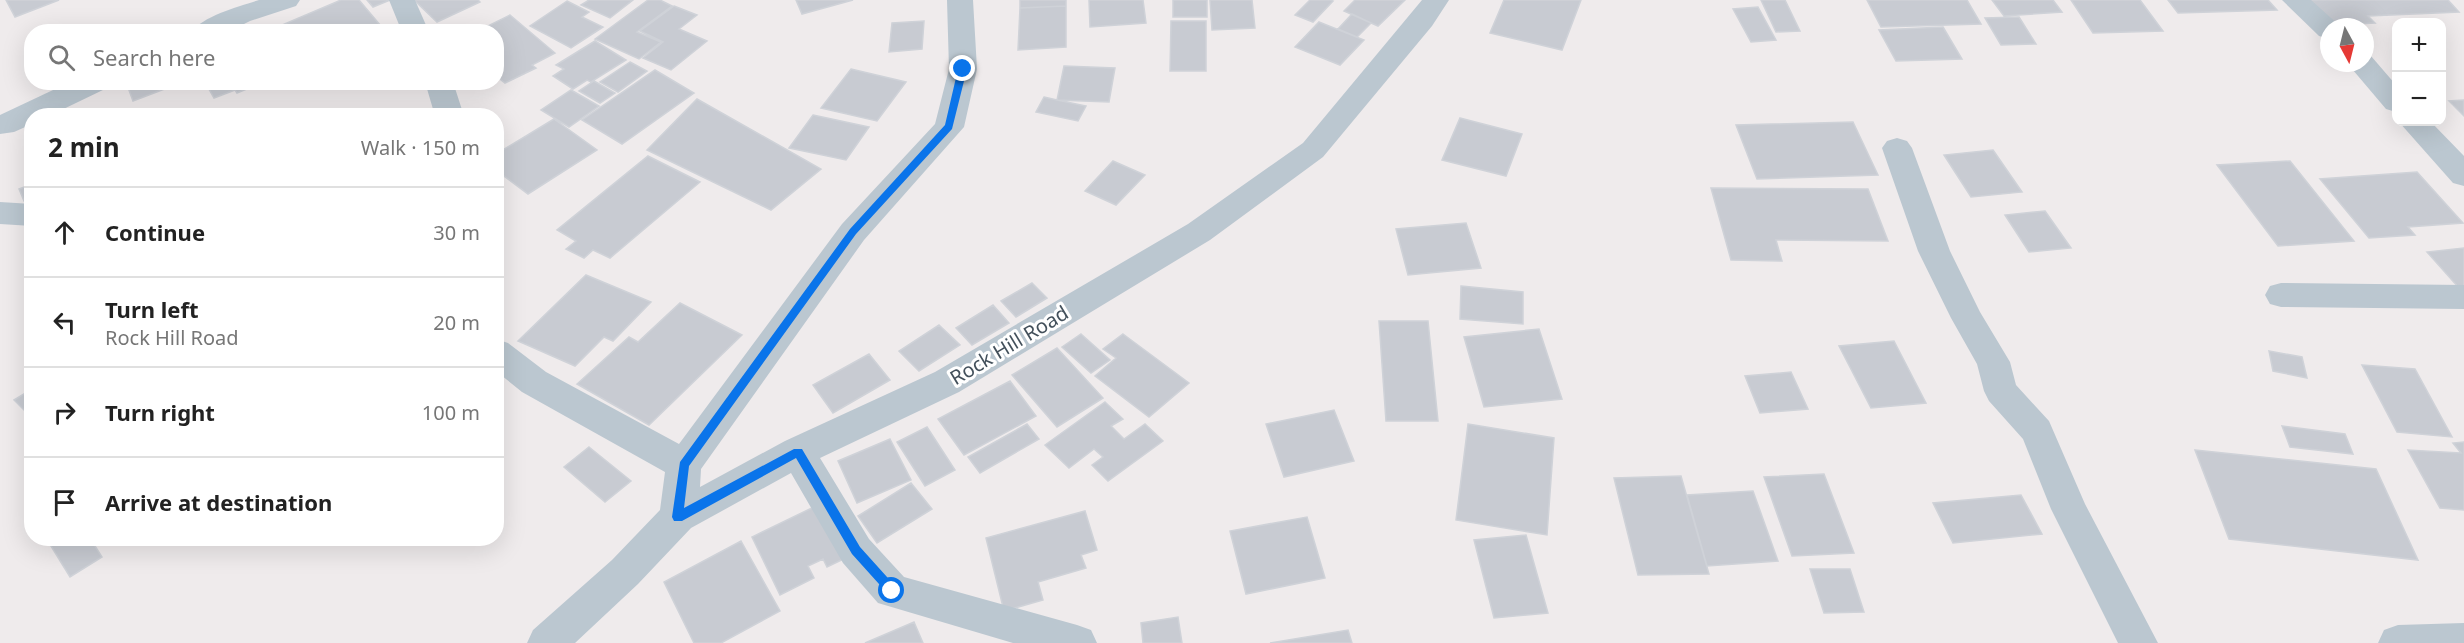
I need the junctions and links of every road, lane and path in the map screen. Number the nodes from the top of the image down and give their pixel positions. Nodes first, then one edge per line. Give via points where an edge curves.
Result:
1 (287, 0) edge
2 (402, 0) edge
3 (960, 0) edge
4 (1436, 0) edge
5 (2295, 0) edge
6 (2320, 22) edge
7 (221, 24) edge
8 (412, 24) edge
9 (2369, 72) edge
10 (76, 90) edge
11 (443, 90) edge
12 (2392, 97) edge
13 (32, 108) edge
14 (449, 108) edge
15 (24, 111) edge
16 (1, 121) edge
17 (2418, 126) edge
18 (1896, 148) dead end
19 (2464, 175) edge
20 (0, 213) edge
21 (24, 214) edge
22 (2281, 295) dead end
23 (2464, 297) edge
24 (504, 358) edge
25 (798, 452) junction
26 (684, 465) junction
27 (678, 517) junction
28 (2464, 641) edge
29 (547, 643) edge
30 (1077, 643) edge
31 (2138, 643) edge
32 (2398, 643) edge

1 - 7 street
2 - 8 street
3 - 26 street via 963,69 949,126 853,232
4 - 25 street, Rock Hill Road via 1313,150 1199,232 947,382
5 - 6 street
9 - 12 street
10 - 13 street
11 - 14 street
15 - 16 street
17 - 19 street
18 - 31 street via 1934,251 1993,362 2001,391 2037,431 2069,509
20 - 21 street
22 - 23 street
24 - 26 street via 534,382
25 - 27 street, Rock Hill Road
25 - 30 street via 856,551 892,591
26 - 27 street
27 - 29 street, Rock Hill Road via 626,572
28 - 32 street

